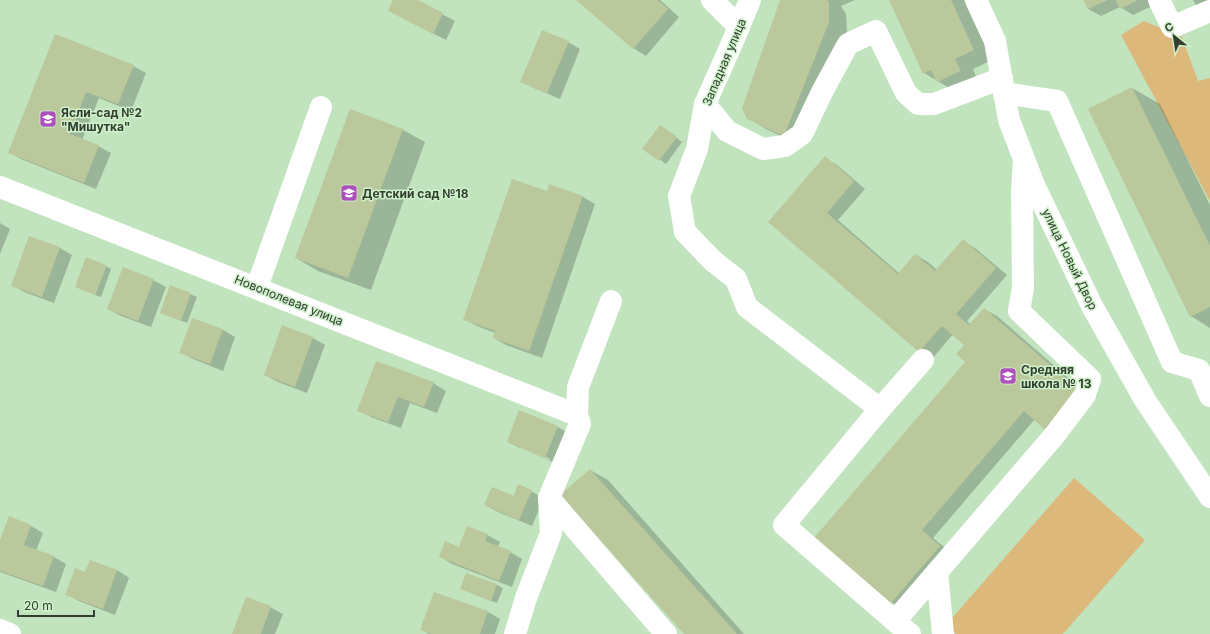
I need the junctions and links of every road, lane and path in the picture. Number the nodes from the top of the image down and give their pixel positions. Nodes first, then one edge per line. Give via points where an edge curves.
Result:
1 (712, 0) edge
2 (750, 0) edge
3 (976, 0) edge
4 (1159, 0) edge
5 (1210, 11) edge
6 (739, 27) junction
7 (1003, 85) junction
8 (705, 104) junction
9 (321, 107) dead end
10 (1024, 159) junction
11 (0, 187) edge
12 (257, 287) junction
13 (611, 301) dead end
14 (923, 360) dead end
15 (1210, 396) edge
16 (880, 409) junction
17 (577, 415) junction
18 (1210, 497) edge
19 (549, 498) junction
20 (937, 572) junction
21 (902, 627) edge
22 (0, 630) edge
23 (10, 634) edge
24 (515, 634) edge
25 (666, 634) edge
26 (943, 634) edge

1 - 6 street
2 - 6 street, Западная улица
3 - 7 street, улица Новый Двор via 996,41
4 - 5 street via 1172,27
6 - 8 street, Западная улица
7 - 8 street via 934,104 918,104 906,92 876,31 848,44 802,134 785,146 763,149 726,131
7 - 10 street, улица Новый Двор via 1009,120
7 - 15 street via 1057,101 1172,362 1199,370
8 - 16 street, Западная улица via 697,149 679,196 685,232 712,262 736,279 747,307
9 - 12 street
10 - 18 street, улица Новый Двор via 1092,306 1145,400
10 - 20 street via 1023,288 1019,311 1090,379 1085,395 1053,437
11 - 12 street, Новополевая улица
12 - 17 street, Новополевая улица
13 - 17 street via 578,387
14 - 16 street
16 - 21 street via 784,525
17 - 19 street via 580,424
19 - 24 street via 551,534
19 - 25 street
20 - 21 street
20 - 26 street
22 - 23 street

